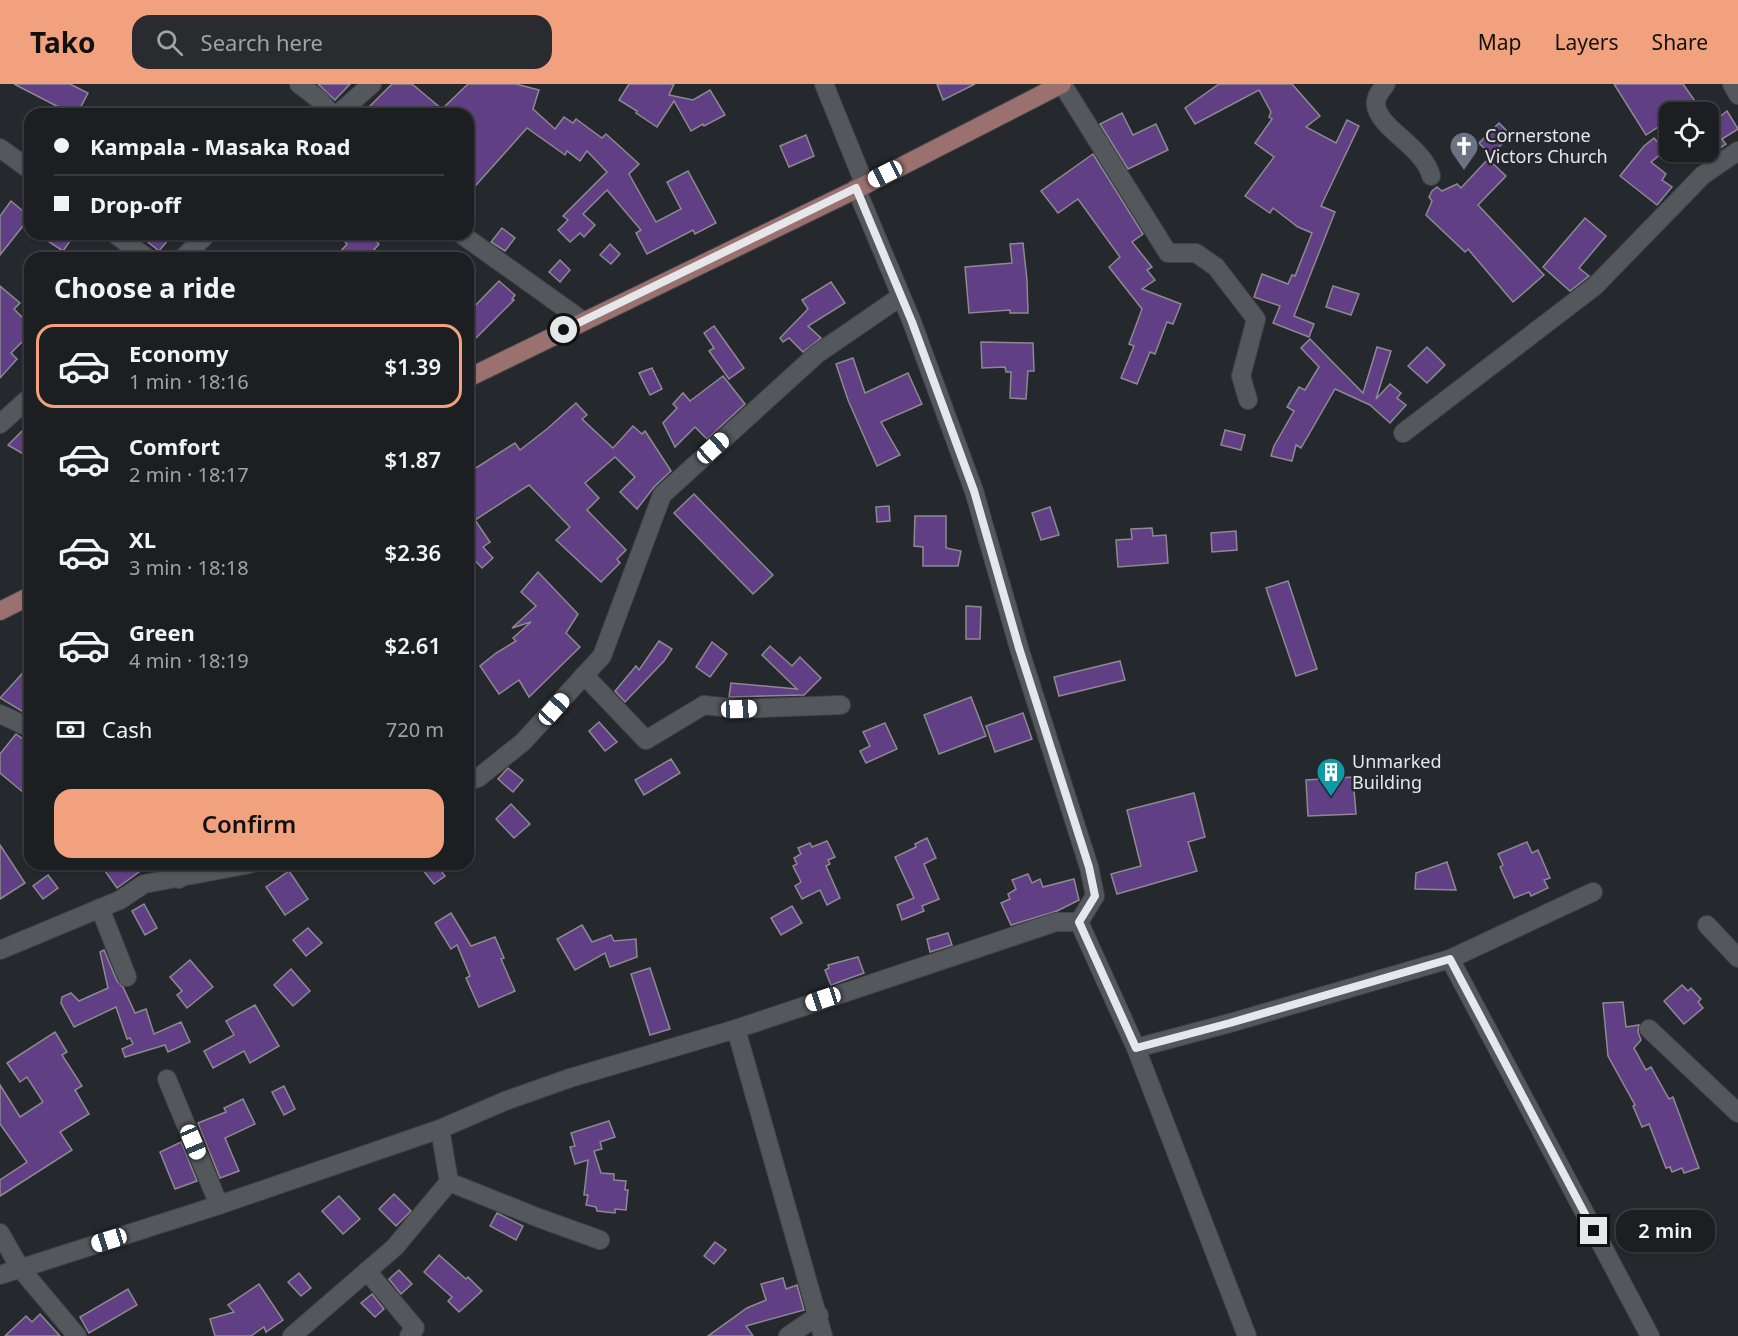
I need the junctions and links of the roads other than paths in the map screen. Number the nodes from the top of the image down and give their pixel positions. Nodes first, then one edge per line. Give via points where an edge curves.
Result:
1 (300, 84) edge
2 (372, 84) edge
3 (824, 84) edge
4 (1062, 84) edge
5 (1386, 84) edge
6 (1732, 84) edge
7 (1738, 95) edge
8 (326, 108) edge
9 (345, 108) edge
10 (0, 148) edge
11 (1738, 151) edge
12 (24, 166) edge
13 (1431, 176) dead end
14 (860, 186) junction
15 (123, 240) edge
16 (201, 240) edge
17 (469, 240) edge
18 (139, 252) edge
19 (189, 252) edge
20 (900, 297) junction
21 (583, 321) junction
22 (474, 375) edge
23 (1248, 400) dead end
24 (24, 402) edge
25 (0, 424) edge
26 (1403, 433) dead end
27 (24, 599) edge
28 (0, 611) edge
29 (584, 675) junction
30 (842, 705) dead end
31 (0, 714) edge
32 (24, 725) edge
33 (474, 780) edge
34 (171, 870) edge
35 (222, 870) edge
36 (179, 879) junction
37 (1593, 892) dead end
38 (100, 908) junction
39 (1079, 922) junction
40 (1707, 925) dead end
41 (0, 950) edge
42 (1738, 958) edge
43 (1450, 959) junction
44 (127, 977) dead end
45 (736, 1029) junction
46 (1649, 1029) dead end
47 (1136, 1048) junction
48 (167, 1079) dead end
49 (1738, 1113) edge
50 (440, 1129) junction
51 (449, 1182) junction
52 (219, 1205) junction
53 (0, 1233) edge
54 (600, 1240) dead end
55 (20, 1268) junction
56 (367, 1271) junction
57 (0, 1275) edge
58 (819, 1315) junction
59 (77, 1336) edge
60 (292, 1336) edge
61 (409, 1336) edge
62 (788, 1336) edge
63 (823, 1336) edge
64 (1247, 1336) edge
65 (1650, 1336) edge

1 - 8 street
2 - 9 street
3 - 14 street
4 - 14 main road
4 - 23 street via 1168,253 1196,253 1216,267 1256,319 1241,376
5 - 13 street via 1376,104 1380,115 1428,164
6 - 7 street
10 - 12 street
11 - 26 street via 1704,175 1595,286
14 - 20 street
14 - 21 main road
15 - 18 street
16 - 19 street
17 - 21 street
20 - 29 street via 817,354 662,495 602,656
20 - 39 street via 974,491 1089,867 1095,896
21 - 22 main road
24 - 25 street
27 - 28 main road
29 - 30 street via 646,740 704,705 739,709
29 - 33 street via 523,742
31 - 32 street
34 - 36 street
35 - 36 street
36 - 38 street via 144,884
37 - 43 street
38 - 41 street
38 - 44 street
39 - 45 street via 1056,922
39 - 47 street
40 - 42 street
43 - 47 street
43 - 65 street
45 - 50 street via 570,1078
45 - 58 street
46 - 49 street
47 - 64 street
48 - 52 street
50 - 51 street
50 - 52 street
51 - 54 street
51 - 56 street via 394,1247
52 - 55 street
53 - 55 street
55 - 57 street
55 - 59 street
56 - 60 street
56 - 61 street via 415,1328
58 - 62 street
58 - 63 street

